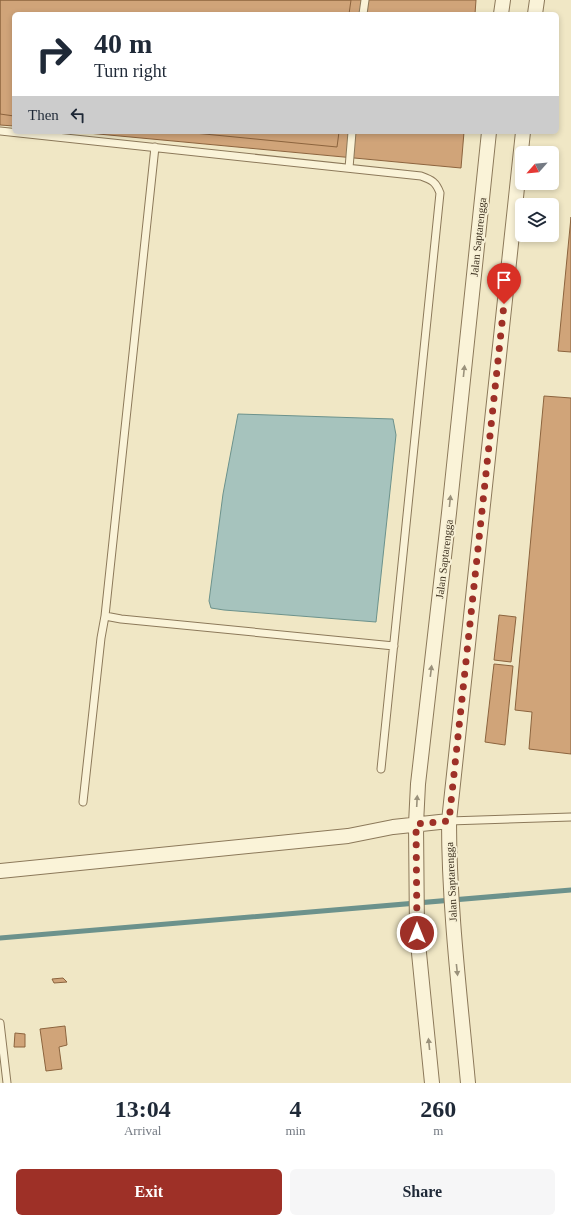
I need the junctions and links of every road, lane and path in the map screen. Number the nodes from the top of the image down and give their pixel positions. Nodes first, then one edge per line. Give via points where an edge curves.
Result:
1 (365, 0) edge
2 (502, 0) edge
3 (537, 0) edge
4 (363, 12) edge
5 (501, 12) edge
6 (535, 12) edge
7 (0, 131) edge
8 (12, 132) edge
9 (29, 134) edge
10 (352, 134) edge
11 (489, 134) edge
12 (522, 134) edge
13 (155, 147) junction
14 (349, 168) junction
15 (105, 616) junction
16 (394, 646) junction
17 (381, 769) dead end
18 (83, 802) dead end
19 (571, 817) edge
20 (449, 821) junction
21 (416, 824) junction
22 (0, 871) edge
23 (0, 1023) edge
24 (7, 1083) edge
25 (432, 1083) edge
26 (468, 1083) edge

1 - 4 lane
2 - 5 street
3 - 6 street
7 - 8 lane
9 - 13 lane
10 - 14 lane
21 -> 11 street, Jalan Saptarengga via 419,776
12 - 20 street, Jalan Saptarengga
13 - 14 lane
13 - 15 lane
14 - 16 lane via 421,176 433,180 440,193
15 - 16 lane
15 - 18 lane
16 - 17 lane
19 - 20 lane
20 - 21 street
20 -> 26 street, Jalan Saptarengga via 454,931
21 - 22 street via 348,836
25 -> 21 street, Jalan Saptarengga via 417,933
23 - 24 lane

